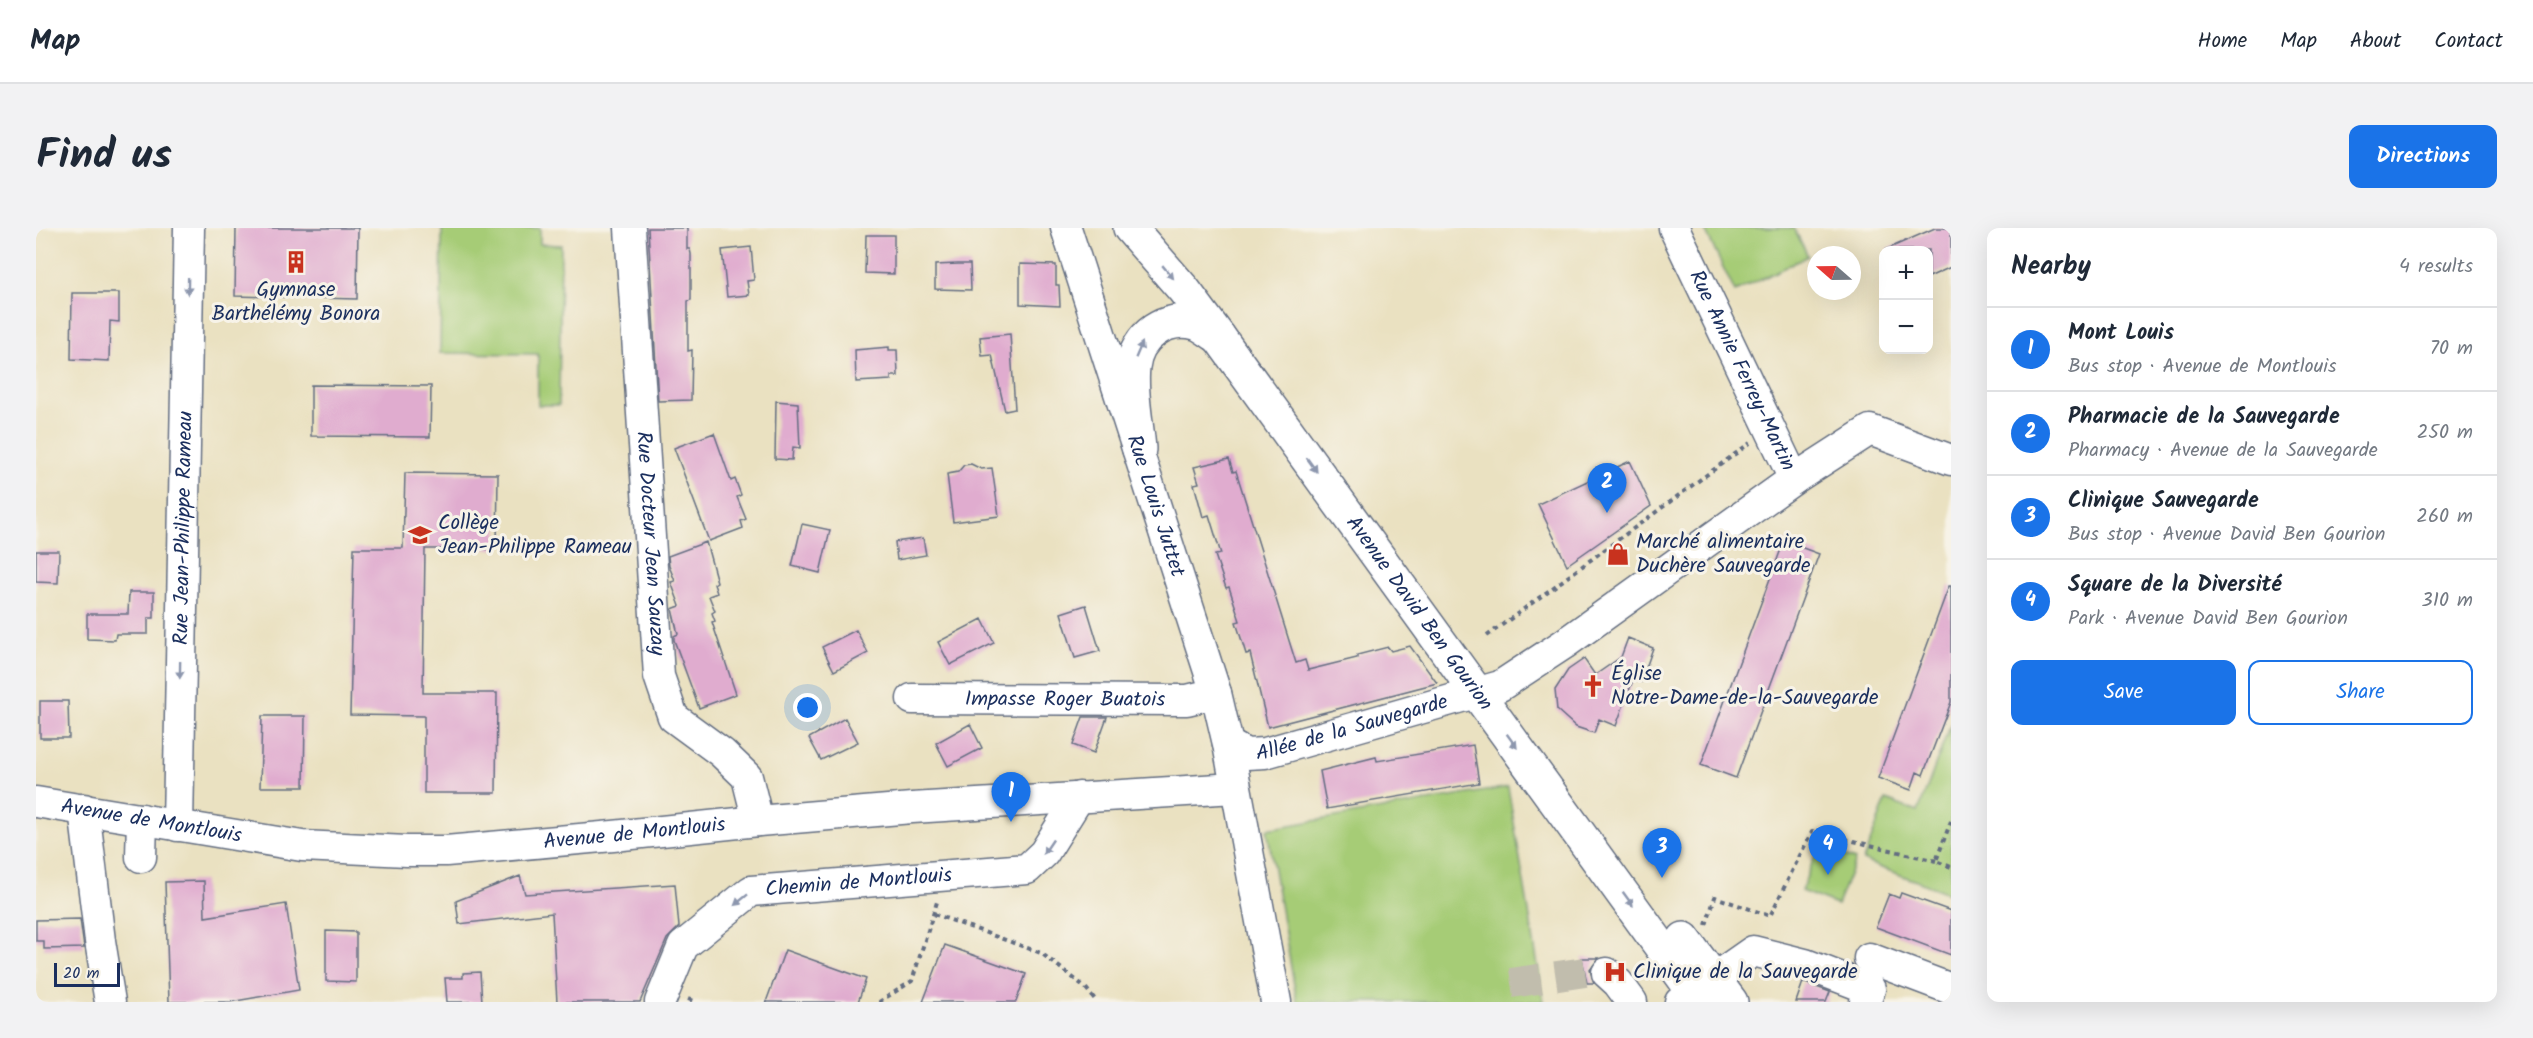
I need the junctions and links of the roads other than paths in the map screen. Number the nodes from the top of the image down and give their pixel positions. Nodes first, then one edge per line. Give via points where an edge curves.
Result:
1 (189, 228) edge
2 (630, 228) edge
3 (1066, 228) edge
4 (1130, 228) edge
5 (1159, 228) edge
6 (1674, 228) edge
7 (1220, 337) junction
8 (1139, 449) junction
9 (1951, 460) edge
10 (1794, 479) junction
11 (1489, 690) junction
12 (1216, 693) junction
13 (912, 699) dead end
14 (1228, 744) junction
15 (1235, 788) junction
16 (1079, 798) junction
17 (36, 802) edge
18 (84, 809) junction
19 (142, 819) junction
20 (758, 821) junction
21 (178, 826) junction
22 (141, 857) dead end
23 (1869, 958) dead end
24 (1606, 973) dead end
25 (1951, 989) edge
26 (1704, 995) edge
27 (110, 1002) edge
28 (660, 1002) edge
29 (1276, 1002) edge
30 (1632, 1002) edge
31 (1865, 1002) edge

1 -> 21 street, Rue Jean-Philippe Rameau
2 - 20 street, Rue Docteur Jean Sauzay via 659,675 673,717 747,777
3 - 8 street, Rue Louis Juttet
4 -> 7 main road, Avenue David Ben Gourion
5 - 11 main road, Avenue David Ben Gourion via 1234,320
6 - 10 street, Rue Annie Ferrey-Martin
8 -> 7 main road via 1133,366 1139,345 1155,328 1175,321 1197,323
7 -> 11 main road, Avenue David Ben Gourion
8 - 12 street, Rue Louis Juttet
9 - 10 street, Allée de la Sauvegarde via 1870,430
10 - 11 street, Allée de la Sauvegarde via 1564,644
11 - 14 street, Allée de la Sauvegarde via 1265,753 1246,754
11 -> 26 main road, Avenue David Ben Gourion
11 - 26 main road, Avenue David Ben Gourion via 1691,948
12 - 13 street, Impasse Roger Buatois via 1186,700
12 - 14 street, Rue Louis Juttet
14 - 15 street, Rue Louis Juttet
15 - 16 street, Avenue de Montlouis
15 - 29 street, Rue Louis Juttet
16 - 20 street, Avenue de Montlouis
16 -> 28 street, Chemin de Montlouis via 1044,853 1027,869 751,891 683,946
17 - 18 street, Avenue de Montlouis
18 - 19 street, Avenue de Montlouis
18 - 27 street
19 - 21 street, Avenue de Montlouis
19 - 22 street
20 - 21 street, Avenue de Montlouis via 406,851 302,846
23 - 25 street
24 - 30 street
26 - 31 street via 1753,951 1804,964 1870,989

